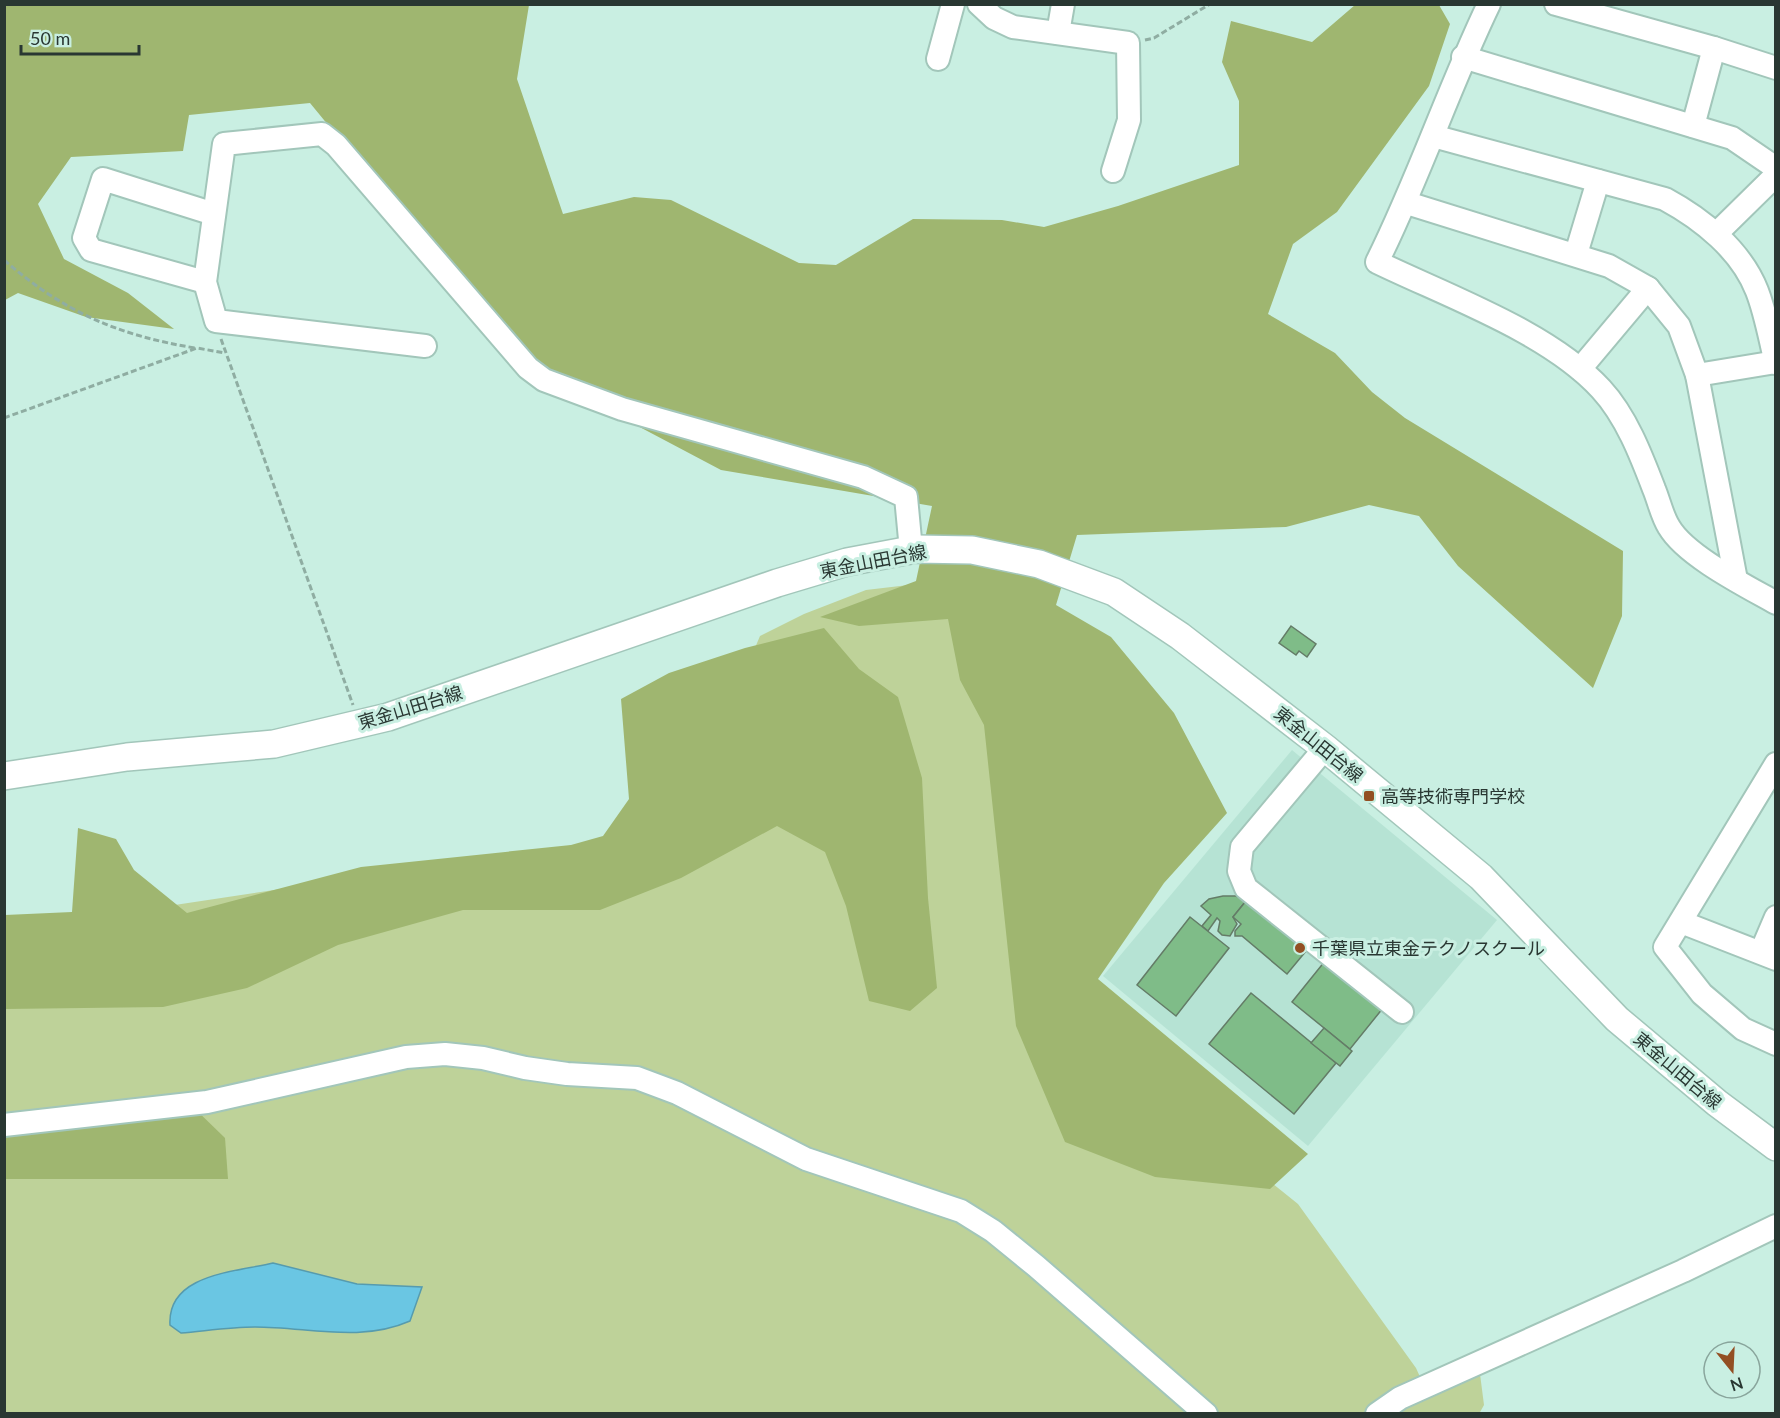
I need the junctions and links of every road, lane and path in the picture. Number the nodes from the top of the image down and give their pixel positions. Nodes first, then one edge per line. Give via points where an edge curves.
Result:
1 (953, 4) edge
2 (979, 4) edge
3 (1063, 4) edge
4 (1210, 4) edge
5 (1489, 4) edge
6 (1556, 4) edge
7 (1058, 33) junction
8 (1128, 44) junction
9 (1714, 48) junction
10 (1463, 57) junction
11 (938, 59) dead end
12 (1776, 68) edge
13 (1694, 126) junction
14 (1433, 136) junction
15 (1776, 168) edge
16 (1113, 171) dead end
17 (1776, 175) edge
18 (1598, 181) junction
19 (1407, 203) junction
20 (214, 214) junction
21 (1716, 234) junction
22 (1576, 254) junction
23 (4, 260) edge
24 (206, 282) junction
25 (1648, 288) junction
26 (216, 321) junction
27 (424, 346) dead end
28 (197, 348) junction
29 (225, 353) junction
30 (1775, 362) edge
31 (1580, 369) junction
32 (1697, 375) junction
33 (4, 418) edge
34 (911, 550) junction
35 (1736, 580) junction
36 (1776, 603) edge
37 (359, 724) junction
38 (1325, 748) junction
39 (1774, 771) edge
40 (4, 776) edge
41 (1776, 917) edge
42 (1681, 922) junction
43 (1768, 955) edge
44 (1402, 1012) dead end
45 (1776, 1044) edge
46 (4, 1125) edge
47 (1776, 1147) edge
48 (1776, 1226) edge
49 (1206, 1413) edge
50 (1377, 1413) edge

1 - 11 street
2 - 7 street via 994,18 1013,27
3 - 7 street
4 - 8 path via 1154,38
5 - 10 street
6 - 9 street
7 - 8 street
8 - 16 street via 1129,120
9 - 12 street
9 - 13 street
10 - 13 street
10 - 14 street
13 - 15 street via 1732,138
14 - 18 street
14 - 19 street
17 - 21 street
18 - 21 street via 1665,199 1691,213
18 - 22 street
19 - 22 street
19 - 31 street via 1377,262 1544,342
20 - 24 street
20 - 24 street via 103,179 84,238 91,250
20 - 34 street via 224,144 322,134 336,145 528,368 544,380 622,409 863,477 906,497
21 - 30 street via 1749,275 1757,292
22 - 25 street via 1609,266
23 - 28 path via 37,289 81,315 123,333
24 - 26 street
25 - 31 street
25 - 32 street via 1679,326
26 - 27 street
26 - 29 path
28 - 29 path
28 - 33 path
29 - 37 path
30 - 32 street
31 - 35 street via 1602,389 1619,414 1641,454 1668,526 1681,543
32 - 35 street
34 - 37 main road, 東金山田台線 via 847,562 777,583
34 - 38 main road, 東金山田台線 via 972,550 1039,564 1114,592 1180,636
35 - 36 street
37 - 40 main road, 東金山田台線 via 274,744 127,757
38 - 44 street via 1242,847 1239,871 1246,888
38 - 47 main road, 東金山田台線 via 1481,877 1617,1019 1716,1103
39 - 42 street
41 - 43 street
42 - 43 street
42 - 45 street via 1665,947 1718,1008 1743,1029
46 - 49 street via 207,1102 406,1057 445,1054 567,1074 636,1078 677,1093 806,1158 961,1211 1036,1266
48 - 50 street via 1420,1388

